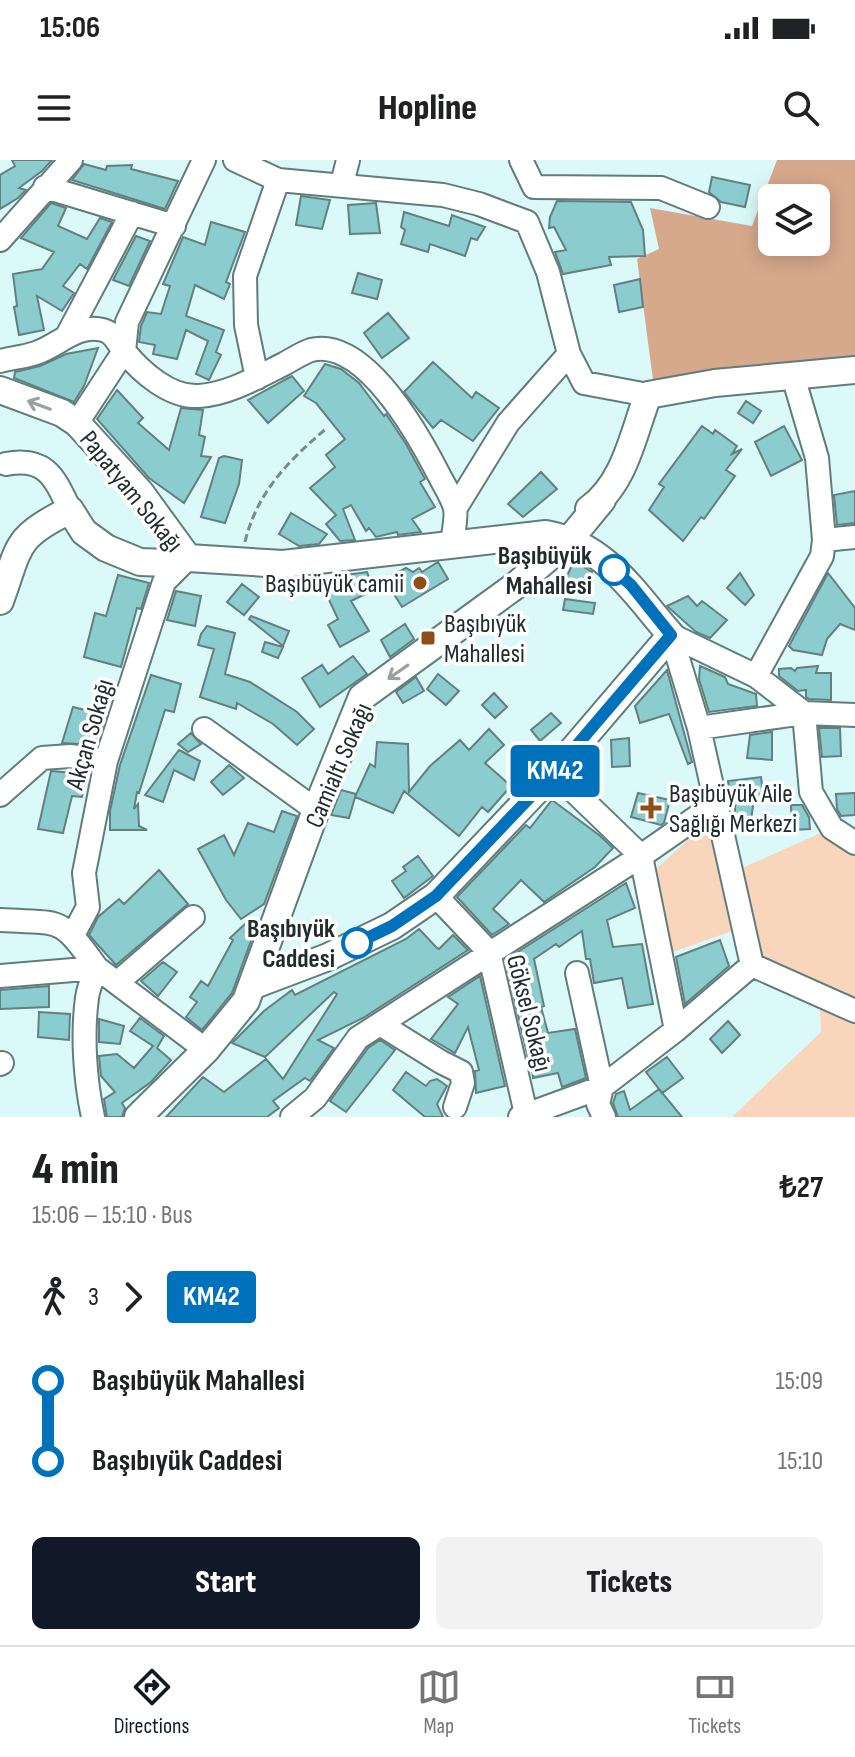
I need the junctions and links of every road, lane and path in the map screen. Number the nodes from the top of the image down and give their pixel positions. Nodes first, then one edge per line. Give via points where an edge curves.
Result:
1 (71, 160) edge
2 (204, 160) edge
3 (235, 160) edge
4 (348, 160) edge
5 (521, 160) edge
6 (540, 160) edge
7 (278, 180) junction
8 (342, 184) junction
9 (45, 187) junction
10 (534, 187) junction
11 (708, 207) dead end
12 (132, 213) junction
13 (527, 222) junction
14 (174, 226) junction
15 (0, 240) edge
16 (68, 334) junction
17 (124, 351) junction
18 (569, 354) junction
19 (0, 361) edge
20 (855, 370) edge
21 (793, 376) junction
22 (257, 378) junction
23 (0, 390) edge
24 (648, 395) junction
25 (77, 423) junction
26 (327, 428) dead end
27 (6, 464) dead end
28 (602, 500) junction
29 (455, 509) junction
30 (77, 521) junction
31 (558, 537) junction
32 (855, 537) edge
33 (824, 540) junction
34 (452, 544) junction
35 (188, 558) junction
36 (241, 563) junction
37 (612, 567) junction
38 (515, 586) junction
39 (0, 601) edge
40 (671, 635) junction
41 (756, 676) junction
42 (804, 713) junction
43 (855, 715) edge
44 (699, 728) junction
45 (204, 729) dead end
46 (106, 761) junction
47 (554, 772) junction
48 (0, 795) edge
49 (717, 803) junction
50 (316, 810) junction
51 (855, 843) edge
52 (641, 856) junction
53 (436, 896) junction
54 (193, 917) dead end
55 (0, 920) edge
56 (73, 935) junction
57 (489, 952) junction
58 (752, 965) junction
59 (97, 968) junction
60 (577, 973) dead end
61 (0, 976) edge
62 (118, 982) junction
63 (254, 985) junction
64 (855, 1011) edge
65 (380, 1024) junction
66 (676, 1030) junction
67 (206, 1050) junction
68 (602, 1087) junction
69 (455, 1107) dead end
70 (523, 1116) edge
71 (93, 1117) edge
72 (138, 1117) edge
73 (292, 1117) edge
74 (604, 1117) edge

1 - 9 street
2 - 14 street
3 - 7 street
4 - 8 street
5 - 10 street
6 - 10 street
7 - 8 street
7 - 22 street via 245,276 246,325
8 - 13 street via 443,195
9 - 12 street
9 - 15 street
10 - 11 street via 661,188
10 - 13 street
12 - 14 street
12 - 16 street
13 - 18 street via 548,272
14 - 17 street via 127,322
16 - 17 street via 102,330
16 - 19 street via 36,353
17 - 22 street via 154,380 177,393 199,396
17 - 25 street, Papatyam Sokağı
18 - 24 street via 584,383
18 - 29 street via 508,423
20 - 21 main road
21 - 24 main road
21 - 33 street via 817,458
22 - 29 street via 312,350 333,350 352,359 403,414
25 -> 23 main road, Papatyam Sokağı
24 - 28 main road via 620,471
25 - 35 main road, Papatyam Sokağı via 140,492
26 - 36 path via 273,479 257,505
27 - 30 street via 42,467
28 - 31 main road, Camialtı Sokağı
28 - 37 main road via 601,526
29 - 34 street
30 - 35 main road via 106,548 140,562
30 - 39 main road via 27,535
31 - 34 main road
31 - 37 main road
31 - 38 main road, Camialtı Sokağı
32 - 33 street
33 - 41 street via 816,572
34 - 36 main road via 325,561
34 - 38 main road via 504,545 515,559
35 - 36 main road
35 - 46 street, Akçan Sokağı via 164,582
37 - 40 main road
38 -> 50 main road, Camialtı Sokağı via 362,697
40 - 41 street
40 - 44 street
40 - 47 main road
41 - 42 street
42 - 43 street
42 - 44 street
42 - 51 street via 811,792 832,828
44 - 49 street
45 - 50 street
46 - 48 street via 42,758
46 - 56 street, Akçan Sokağı via 84,873 88,907
47 - 52 street
47 - 53 main road
49 - 52 street
49 - 58 street
50 - 63 main road, Camialtı Sokağı
52 - 57 street
52 - 66 street
53 - 57 street, Göksel Sokağı
53 - 63 main road via 392,926 337,953
54 - 62 street
55 - 56 street via 56,922
56 - 59 street
57 - 65 street
57 - 70 street, Göksel Sokağı
58 - 64 street
58 - 66 street
59 - 61 street
59 - 62 street
59 - 71 street via 87,995 85,1028
60 - 68 street
62 - 67 street
63 - 67 main road, Camialtı Sokağı
65 - 69 street via 461,1072
65 - 73 street via 358,1038 315,1098
66 - 68 street
67 - 72 main road, Camialtı Sokağı
68 - 70 street
68 - 74 street via 598,1104

